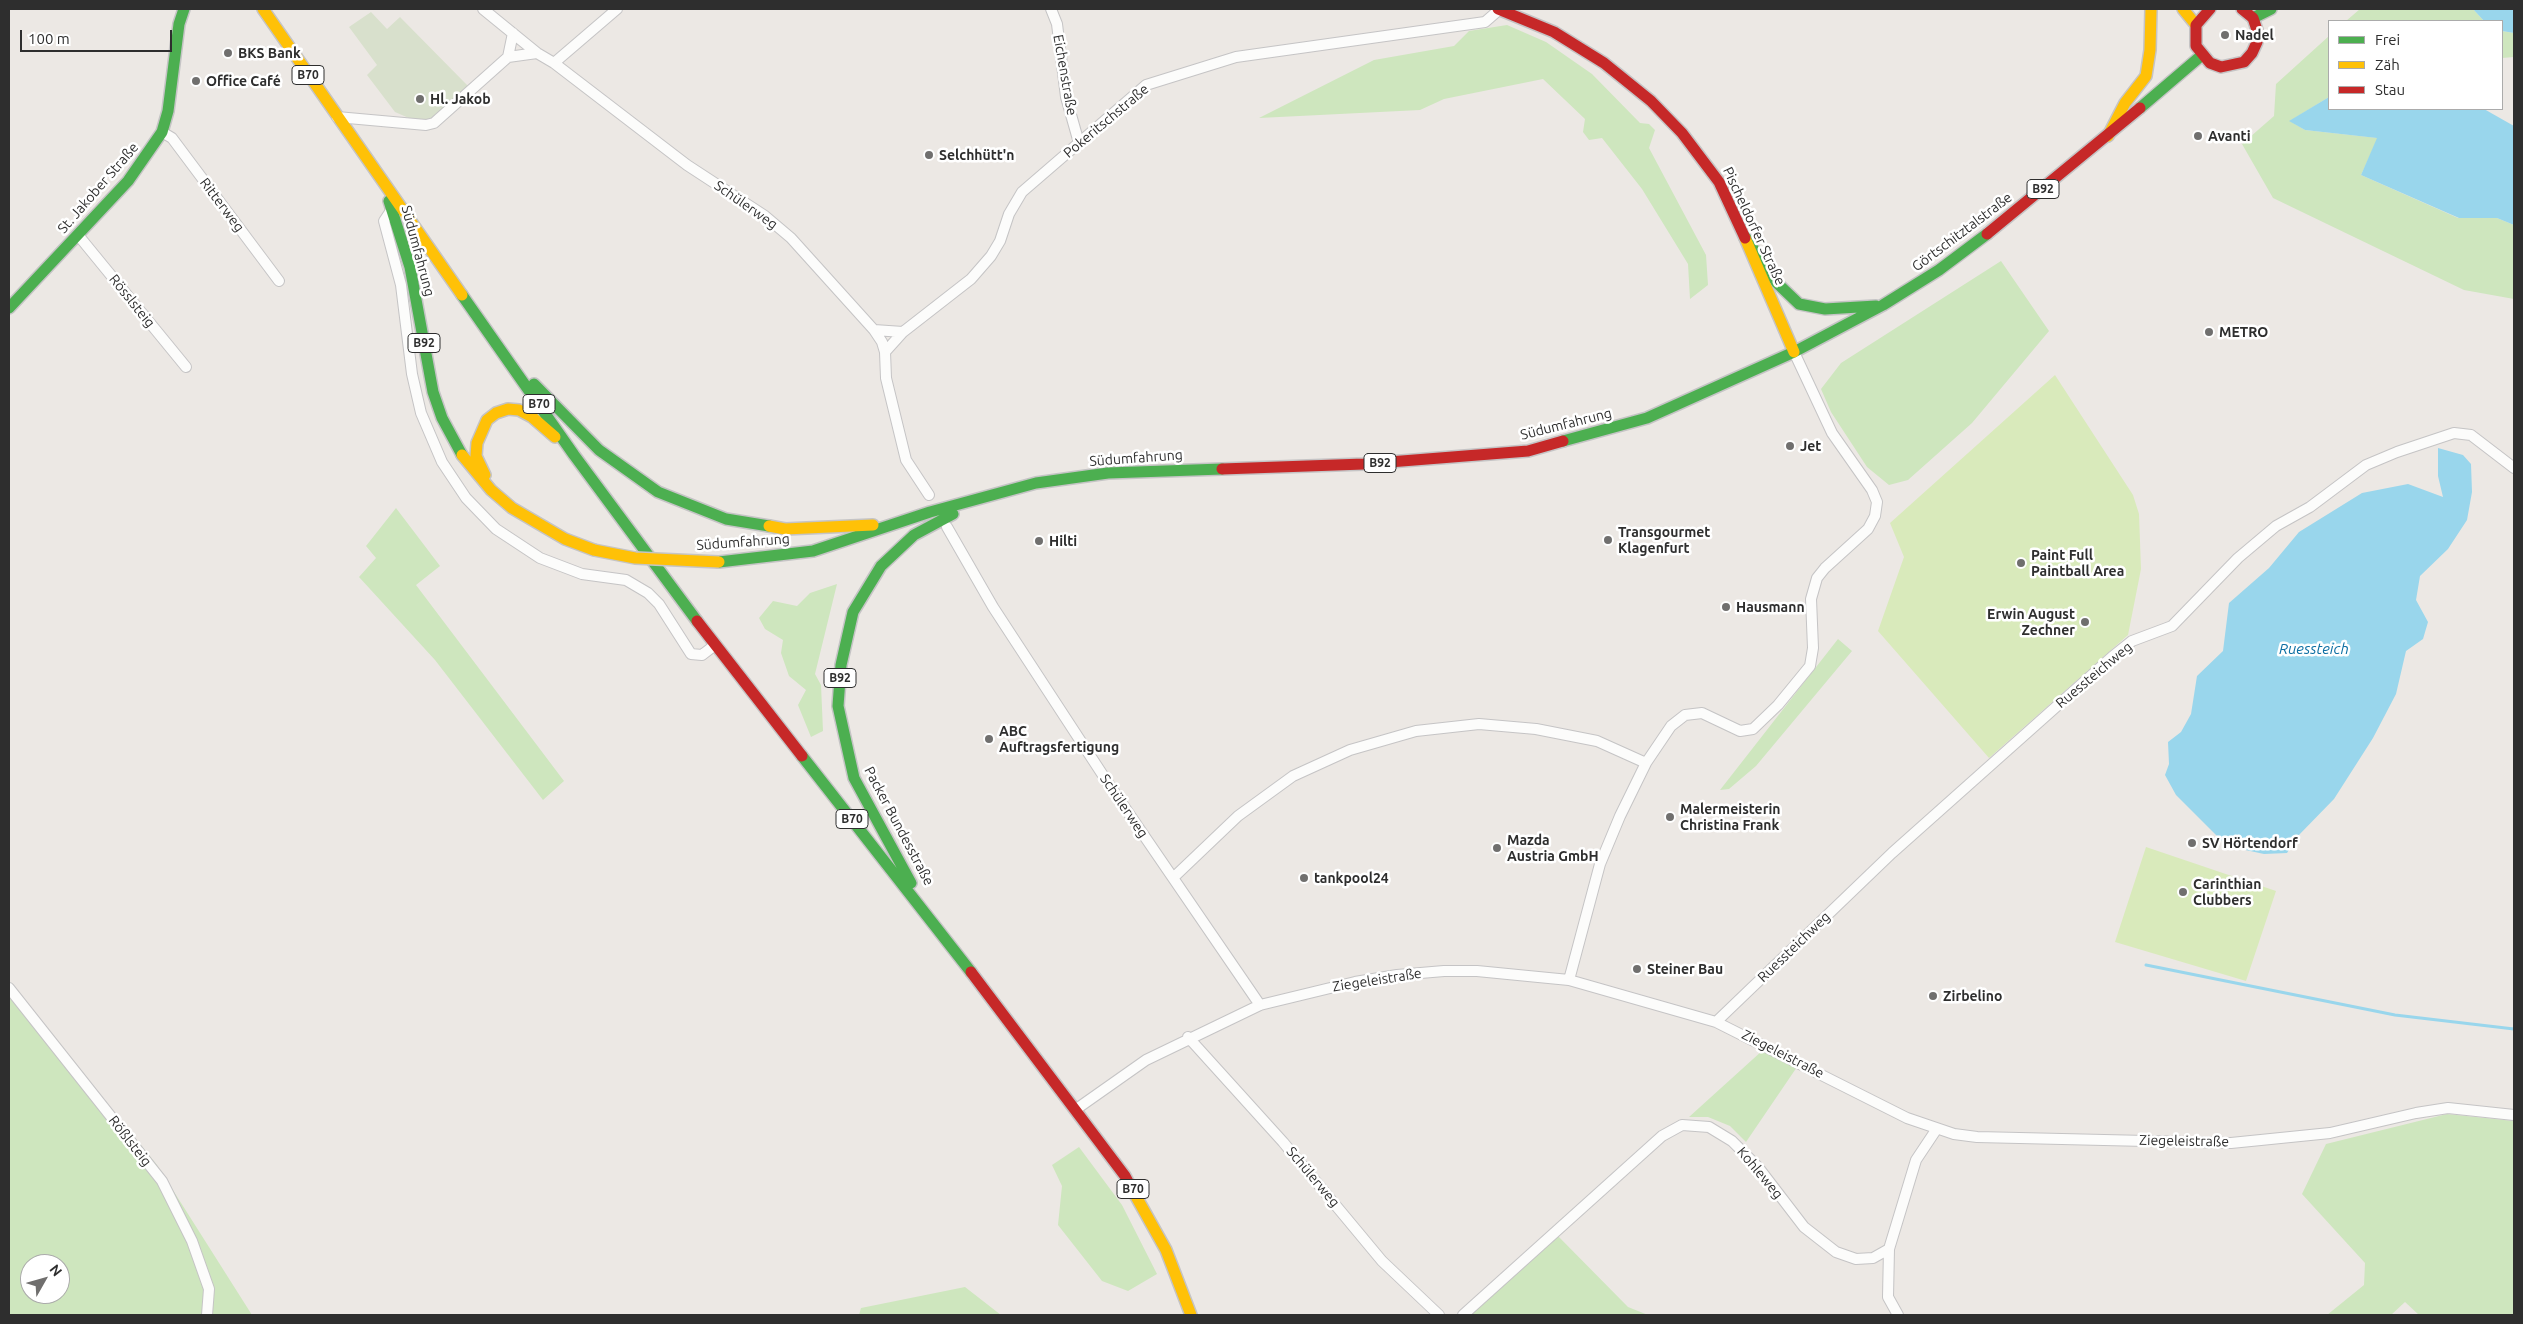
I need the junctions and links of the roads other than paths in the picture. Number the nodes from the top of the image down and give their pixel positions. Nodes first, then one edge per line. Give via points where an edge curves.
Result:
1 (184, 9) edge
2 (263, 9) edge
3 (483, 9) edge
4 (617, 9) edge
5 (1050, 9) edge
6 (1499, 9) edge
7 (2151, 9) edge
8 (2182, 9) edge
9 (2210, 9) edge
10 (2242, 9) edge
11 (2271, 9) edge
12 (2253, 18) junction
13 (2196, 25) junction
14 (513, 33) junction
15 (537, 53) junction
16 (2202, 55) junction
17 (508, 57) junction
18 (554, 63) junction
19 (337, 117) junction
20 (162, 132) junction
21 (2108, 136) junction
22 (1079, 143) junction
23 (383, 183) junction
24 (392, 209) junction
25 (78, 235) junction
26 (1745, 237) junction
27 (279, 281) dead end
28 (1882, 305) junction
29 (9, 308) edge
30 (874, 330) junction
31 (903, 332) junction
32 (885, 352) junction
33 (1794, 352) junction
34 (504, 353) junction
35 (186, 367) dead end
36 (574, 455) junction
37 (2514, 468) edge
38 (491, 490) junction
39 (1004, 492) junction
40 (929, 495) dead end
41 (900, 523) junction
42 (947, 527) dead end
43 (715, 645) junction
44 (1646, 763) junction
45 (1174, 877) junction
46 (934, 923) junction
47 (1569, 980) junction
48 (9, 988) edge
49 (1260, 1004) junction
50 (1716, 1022) junction
51 (1188, 1038) junction
52 (1075, 1110) junction
53 (2514, 1116) edge
54 (1936, 1130) junction
55 (1889, 1249) junction
56 (207, 1315) edge
57 (1191, 1315) edge
58 (1438, 1315) edge
59 (1463, 1315) edge
60 (1898, 1315) edge

1 - 20 main road, St. Jakober Straße via 178,24 172,92
2 - 19 main road, B70
3 - 14 street, Schülerweg
4 - 18 street
5 - 22 street, Eichenstraße via 1057,24 1066,97
6 - 22 street, Pokeritschstraße via 1485,22 1236,58 1146,84
6 - 26 main road, Pischeldorfer Straße via 1554,32 1604,63 1651,101 1701,156 1719,182
7 - 21 main road via 2146,76 2125,103
8 - 13 main road
9 - 13 main road
10 - 12 main road
11 - 12 main road
12 - 16 main road via 2257,42 2244,62 2222,67 2210,63
13 - 16 main road via 2196,46
14 - 15 street, Schülerweg
14 - 17 street
15 - 17 street
15 - 18 street, Schülerweg
16 - 21 main road, Görtschitztalstraße / B92
17 - 19 street via 434,123
18 - 30 street, Schülerweg via 687,165 765,216 791,238
19 - 23 main road, B70
20 - 25 main road, St. Jakober Straße via 141,164
20 - 27 street, Ritterweg via 172,138
21 - 28 main road, Görtschitztalstraße / B92 via 1978,242
22 - 31 street, Pokeritschstraße via 1022,192 1009,214 1000,241 978,272
23 - 24 main road, Südumfahrung / B92
23 - 34 main road, B70
24 - 38 main road, Südumfahrung / B92 via 410,267 442,418 454,443
24 - 43 street via 384,221 401,285 412,374 421,413 442,462 466,498 496,529 540,558 582,574 626,580 648,592 663,609 691,654 702,655
25 - 29 main road, St. Jakober Straße
25 - 35 street, Rösslsteig
26 - 28 main road via 1777,283 1800,304 1825,309
26 - 33 main road, Pischeldorfer Straße
28 - 33 main road, Görtschitztalstraße / B92
30 - 31 street
30 - 32 street, Schülerweg
31 - 32 street, Pokeritschstraße
32 - 40 street, Schülerweg via 886,378 906,460
33 - 39 main road, Südumfahrung / B92 via 1647,418 1528,451 1364,464 1108,472 1036,483
33 - 44 street via 1832,433 1872,490 1876,502 1875,516 1868,529 1817,578 1811,599 1814,648 1810,666 1778,705 1753,729 1740,731 1702,713 1685,716 1671,726
34 - 36 main road, B70
34 - 41 main road, B92 via 599,450 658,492 726,519 784,529
36 - 38 main road, Südumfahrung / B92 via 532,417 519,410 496,413 487,420 477,443 476,456
36 - 43 main road, B70
37 - 50 street, Ruessteichweg via 2471,435 2454,433 2366,465 2310,507 2276,526 2238,558 2172,626 2132,641 2112,657 1889,856
38 - 41 main road, Südumfahrung / B92, bridge via 534,523 565,539 594,550 634,558 719,562 813,551
39 - 41 main road, Südumfahrung / B92
39 - 46 main road, Packer Bundesstraße / B92 via 936,521 895,550 880,566 853,612 841,665 838,706 854,778
42 - 45 street, Schülerweg via 1003,623
43 - 46 main road, B70
44 - 45 street via 1597,741 1536,729 1478,724 1416,731 1350,750 1293,776 1238,816
44 - 47 street via 1600,864
45 - 49 street, Schülerweg
46 - 52 main road, B70
47 - 49 street, Ziegeleistraße via 1513,973 1444,971 1355,982
47 - 50 street, Ziegeleistraße
48 - 56 street, Rößlsteig via 162,1181 192,1241 209,1289
49 - 51 street, Ziegeleistraße
50 - 54 street, Ziegeleistraße via 1810,1067 1891,1111
51 - 52 street, Ziegeleistraße via 1146,1060
51 - 58 street, Schülerweg via 1283,1142 1382,1261
52 - 57 main road, B70 via 1125,1176 1146,1211 1166,1250
53 - 54 street, Ziegeleistraße via 2448,1108 2330,1133 2231,1143 1977,1137
54 - 55 street via 1916,1160
55 - 59 street, Kohleweg via 1865,1259 1846,1257 1836,1252 1804,1227 1758,1167 1732,1141 1709,1127 1682,1125 1662,1136
55 - 60 street via 1888,1297

